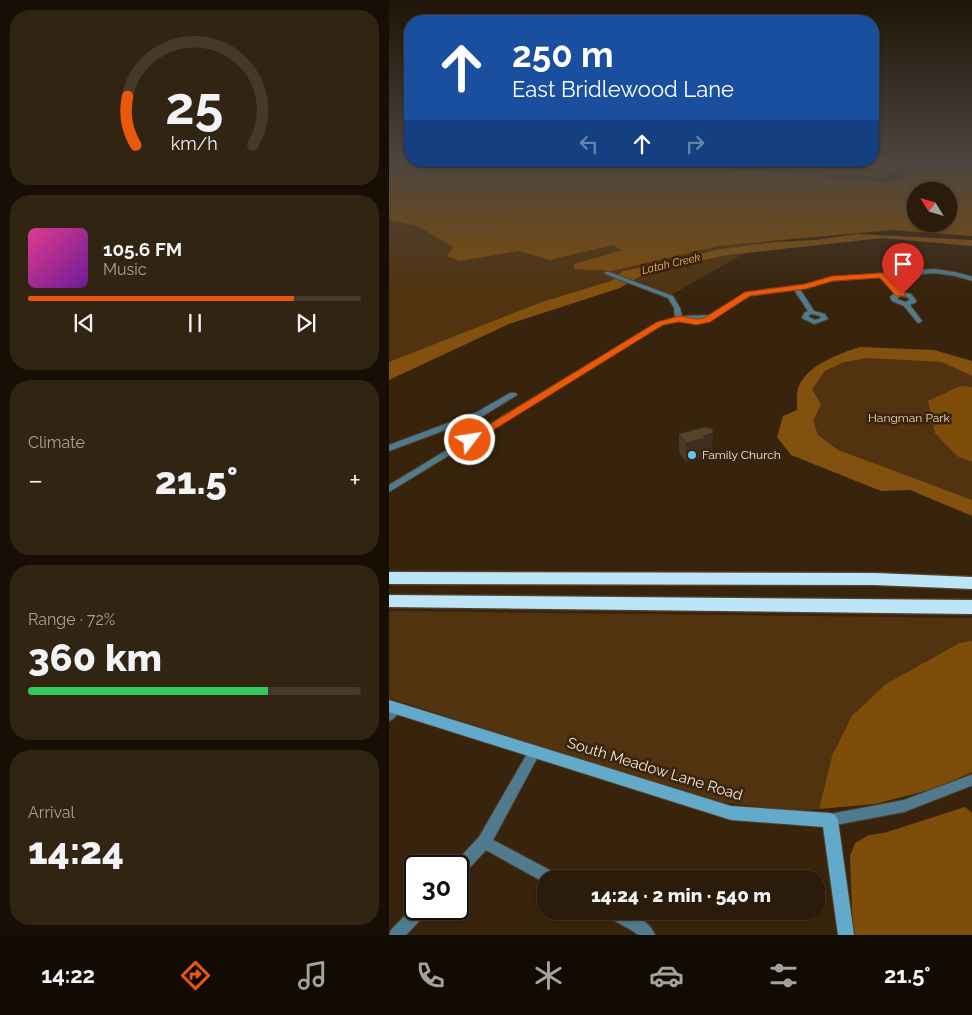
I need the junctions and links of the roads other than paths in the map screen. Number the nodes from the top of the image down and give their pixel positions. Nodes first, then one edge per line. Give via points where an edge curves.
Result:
1 (607, 273) dead end
2 (882, 275) junction
3 (972, 279) edge
4 (796, 288) junction
5 (906, 304) joint
6 (812, 312) dead end
7 (679, 319) junction
8 (919, 321) dead end
9 (521, 408) junction
10 (389, 448) edge
11 (389, 489) edge
12 (389, 578) edge
13 (972, 583) edge
14 (389, 601) edge
15 (972, 607) edge
16 (392, 710) edge
17 (535, 751) junction
18 (972, 779) edge
19 (831, 820) junction
20 (485, 842) junction
21 (469, 859) edge
22 (537, 870) edge
23 (410, 920) edge
24 (629, 920) edge
25 (396, 935) edge
26 (648, 935) edge
27 (846, 935) edge

1 - 7 street via 671,297
2 - 3 street via 934,271
2 - 4 street via 832,279
2 - 5 street via 899,294 893,297 894,300
4 - 6 street
4 - 7 street via 748,294 707,320
5 - 8 street
7 - 9 street via 660,324
9 - 10 street via 506,399 453,426
9 - 11 street
12 - 13 highway via 875,579
14 - 15 highway
16 - 17 street, South Meadow Lane Road
17 - 19 street, South Meadow Lane Road via 731,813
17 - 20 street
18 - 19 street, South Meadow Lane Road via 904,806
19 - 27 street
20 - 21 street
20 - 22 street
23 - 25 street
24 - 26 street

